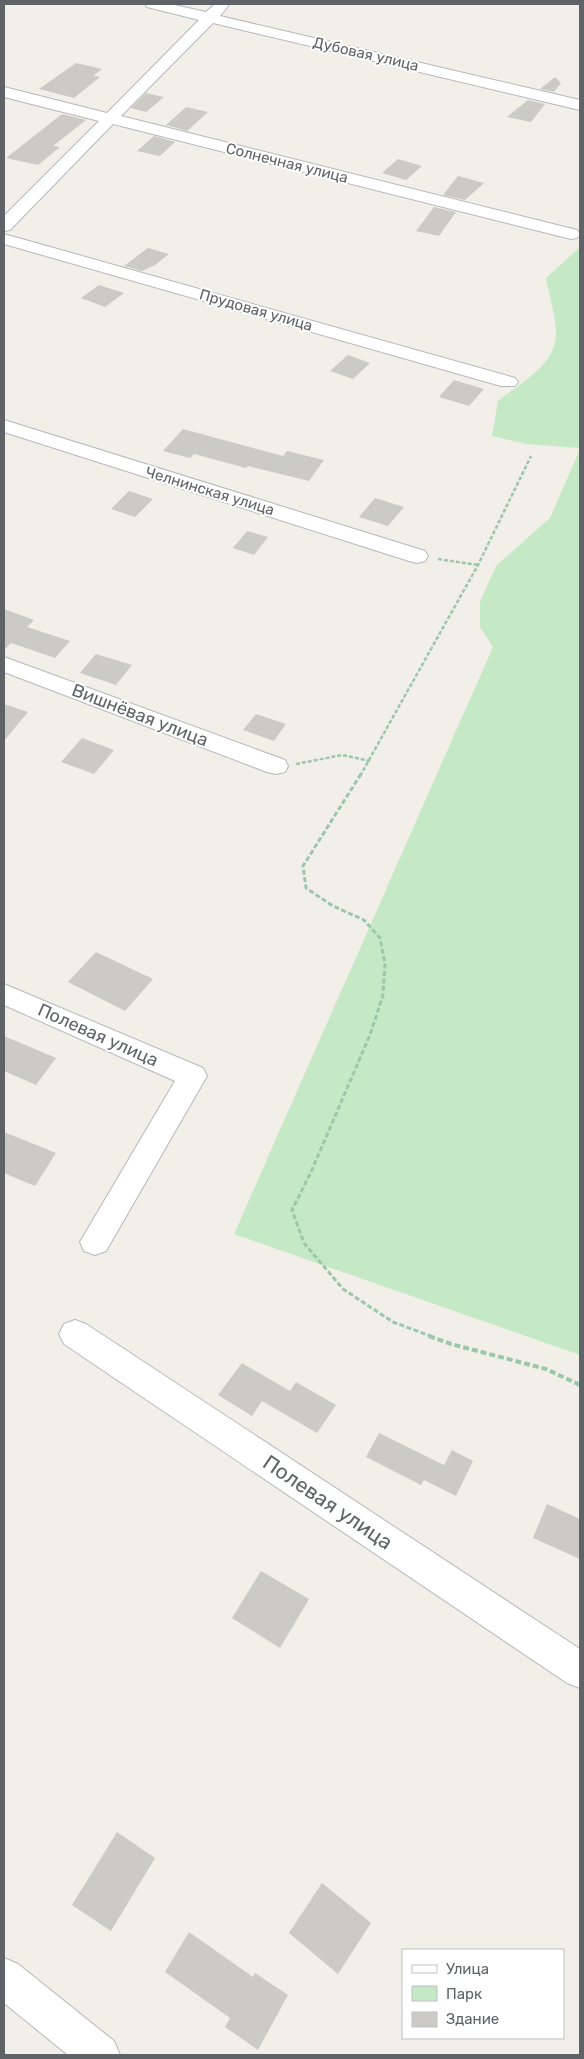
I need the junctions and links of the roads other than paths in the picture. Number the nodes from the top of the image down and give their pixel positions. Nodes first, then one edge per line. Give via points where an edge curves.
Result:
1 (152, 4) edge
2 (224, 4) edge
3 (210, 17) junction
4 (4, 92) edge
5 (580, 105) edge
6 (111, 118) junction
7 (4, 226) edge
8 (570, 234) dead end
9 (4, 239) edge
10 (508, 382) dead end
11 (4, 426) edge
12 (417, 556) road end
13 (4, 664) edge
14 (276, 766) road end
15 (4, 994) edge
16 (95, 1242) dead end
17 (75, 1334) dead end
18 (580, 1670) edge
19 (4, 1978) edge
20 (100, 2055) edge

1 - 3 street, Дубовая улица
2 - 3 street
3 - 5 street, Дубовая улица
3 - 6 street
4 - 6 street, Солнечная улица
6 - 7 street
6 - 8 street, Солнечная улица
9 - 10 street, Прудовая улица
11 - 12 street, Челнинская улица
13 - 14 street, Вишнёвая улица
15 - 16 street, Полевая улица via 193,1076
17 - 18 street, Полевая улица
19 - 20 street

